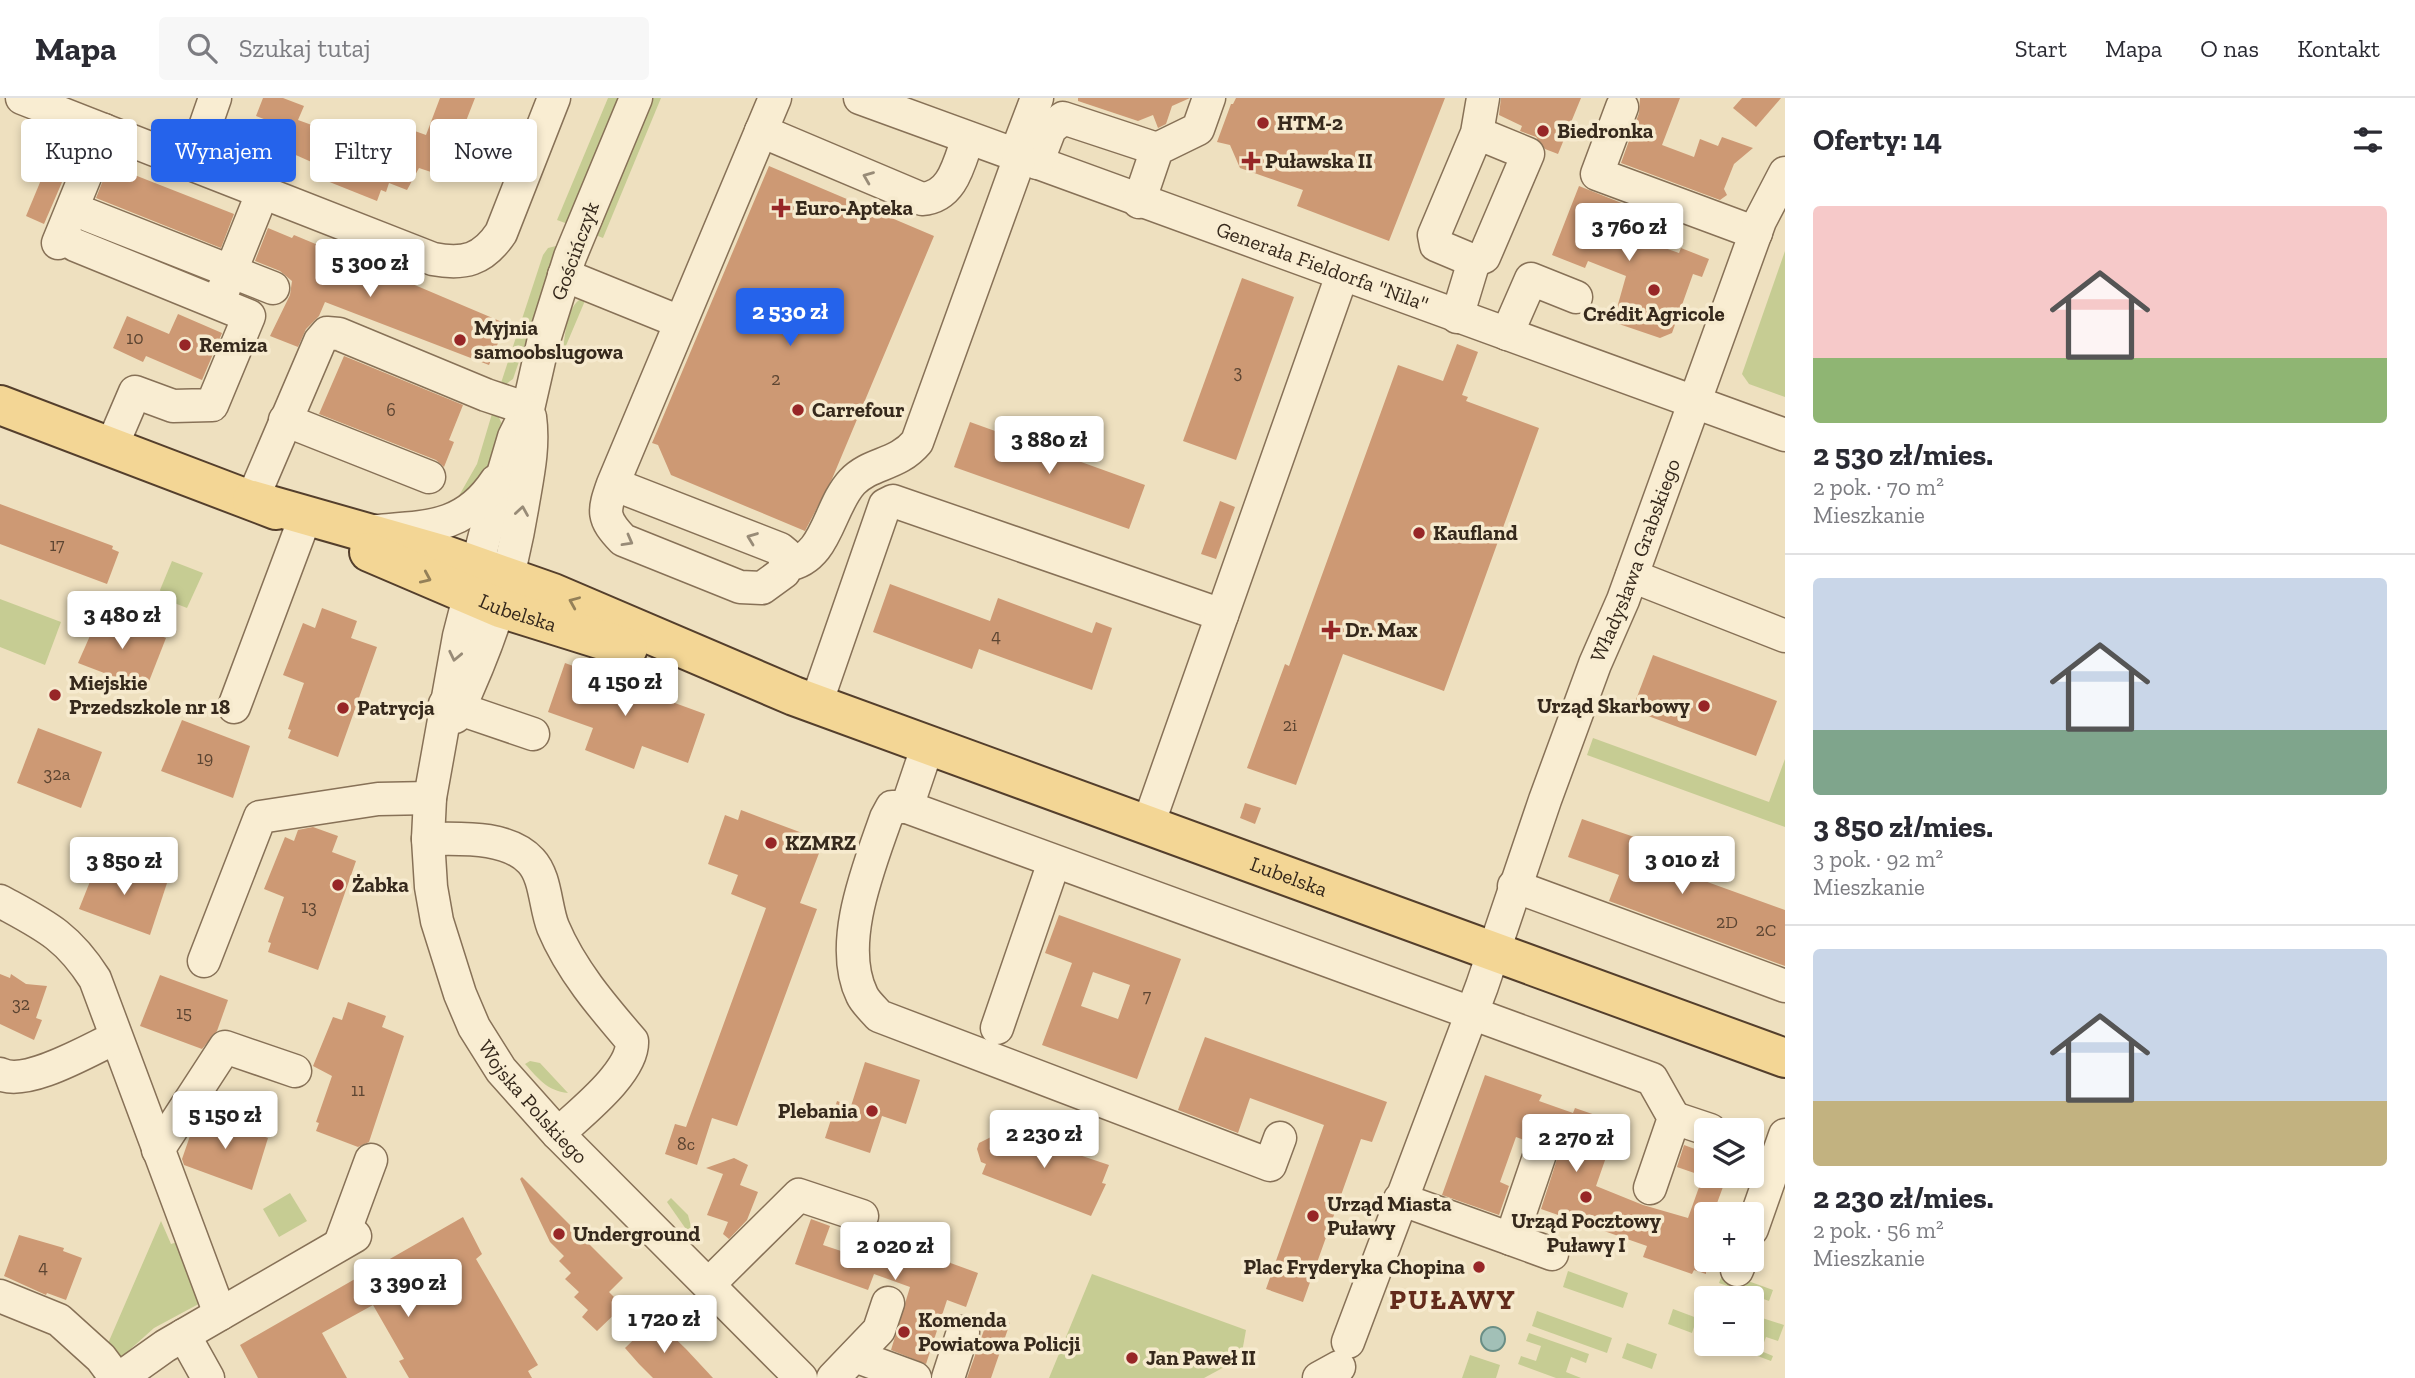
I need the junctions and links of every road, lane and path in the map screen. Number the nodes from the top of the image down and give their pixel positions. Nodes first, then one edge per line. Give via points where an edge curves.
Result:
1 (22, 98) edge
2 (215, 98) edge
3 (554, 98) edge
4 (636, 98) edge
5 (775, 98) edge
6 (860, 98) edge
7 (1037, 98) edge
8 (1209, 98) edge
9 (1483, 98) edge
10 (66, 106) edge
11 (1622, 107) dead end
12 (87, 119) edge
13 (208, 119) edge
14 (761, 131) junction
15 (1477, 133) junction
16 (968, 138) junction
17 (1157, 149) junction
18 (1024, 159) junction
19 (1785, 173) edge
20 (87, 182) edge
21 (239, 182) edge
22 (263, 191) junction
23 (1139, 202) junction
24 (88, 215) dead end
25 (1756, 233) junction
26 (1474, 261) junction
27 (231, 271) junction
28 (564, 275) junction
29 (1342, 275) junction
30 (274, 288) dead end
31 (1576, 298) dead end
32 (218, 304) junction
33 (1457, 317) junction
34 (680, 322) junction
35 (1507, 334) junction
36 (1694, 403) junction
37 (0, 405) edge
38 (528, 409) junction
39 (285, 419) junction
40 (1785, 435) edge
41 (111, 448) junction
42 (503, 471) junction
43 (429, 477) dead end
44 (613, 484) junction
45 (252, 500) junction
46 (303, 523) junction
47 (368, 531) junction
48 (787, 565) junction
49 (1632, 576) junction
50 (488, 577) junction
51 (1222, 615) junction
52 (1785, 636) edge
53 (805, 700) junction
54 (452, 706) junction
55 (234, 707) dead end
56 (533, 734) dead end
57 (928, 745) junction
58 (430, 798) junction
59 (906, 807) junction
60 (1148, 825) junction
61 (428, 839) junction
62 (1054, 862) junction
63 (1514, 886) junction
64 (0, 901) edge
65 (1493, 951) junction
66 (205, 961) dead end
67 (1785, 986) edge
68 (1472, 1012) junction
69 (998, 1028) dead end
70 (116, 1038) junction
71 (1785, 1058) edge
72 (295, 1071) dead end
73 (0, 1074) edge
74 (1674, 1118) junction
75 (1694, 1125) edge
76 (558, 1134) junction
77 (1785, 1135) edge
78 (1280, 1138) dead end
79 (158, 1150) junction
80 (1540, 1154) dead end
81 (371, 1160) dead end
82 (1650, 1188) dead end
83 (1401, 1199) junction
84 (1761, 1202) edge
85 (863, 1216) dead end
86 (1511, 1239) junction
87 (1552, 1254) dead end
88 (709, 1284) junction
89 (0, 1296) edge
90 (888, 1303) dead end
91 (220, 1314) junction
92 (963, 1332) dead end
93 (184, 1335) junction
94 (855, 1356) junction
95 (1335, 1362) edge
96 (118, 1378) edge
97 (208, 1378) edge
98 (801, 1378) edge
99 (833, 1378) edge
100 (915, 1378) edge
101 (948, 1378) edge

1 - 10 street
2 - 13 street
3 - 22 street via 501,233 491,249 472,261 433,259
4 - 28 street, Gościńczyk
5 - 14 street
6 - 16 street, Generała Fieldorfa "Nila"
7 - 18 street
8 - 17 street via 1198,129
9 - 15 street
10 - 12 street
11 - 25 street via 1597,174
16 -> 14 street via 944,192 922,199
14 - 34 street
15 - 26 street via 1433,235 1436,245
15 - 26 street via 1528,154 1484,257
16 - 18 street, Generała Fieldorfa "Nila"
17 - 18 street via 1063,118
17 - 23 street
18 - 23 street, Generała Fieldorfa "Nila"
18 - 48 street via 917,442 906,456 851,483 813,552 802,563
19 - 25 street, Władysława Grabskiego
20 - 32 street via 66,244
21 - 22 street
22 - 27 street
23 - 29 street, Generała Fieldorfa "Nila"
24 - 27 street
25 - 36 street, Władysława Grabskiego
26 - 33 street
27 - 30 street
27 - 32 street
28 - 34 street
28 - 38 street, Gościńczyk
29 - 33 street, Generała Fieldorfa "Nila"
29 - 51 street
31 - 35 street via 1531,279
32 - 41 street via 249,317 212,405 173,406 135,392
33 - 35 street, Generała Fieldorfa "Nila"
34 - 44 street
35 - 36 street, Generała Fieldorfa "Nila"
36 - 40 street, Generała Fieldorfa "Nila"
36 - 49 street, Władysława Grabskiego
37 - 41 main road, Lubelska
38 - 39 street via 327,333
38 - 42 street, Gościńczyk
50 -> 38 street, Gościńczyk via 529,465 532,434
39 - 43 street
39 - 45 street
41 - 45 main road, Lubelska
42 - 47 street, Gościńczyk via 483,500 448,522
42 - 50 street, Gościńczyk
48 -> 44 street via 780,549
44 -> 48 street via 604,508 609,525 622,540 740,587 762,588
45 - 46 main road, Lubelska
45 - 47 main road, Lubelska
46 -> 50 main road, Lubelska
46 - 55 street
47 - 50 main road, Lubelska
49 - 52 street
49 - 63 street, Władysława Grabskiego
50 - 53 main road, Lubelska via 553,593
50 - 54 street, Wojska Polskiego
51 - 53 street via 892,501 884,505
51 - 60 street
53 - 57 main road, Lubelska
54 - 56 street
54 - 58 street, Wojska Polskiego
57 - 59 street
57 - 60 main road, Lubelska
58 - 61 street, Wojska Polskiego
58 - 66 street via 378,799 260,817
59 - 62 street
59 - 78 street via 892,807 886,818 856,903 854,964 862,995 879,1016 1270,1165
60 - 65 main road, Lubelska
61 - 76 street, Wojska Polskiego via 437,921 474,1027 501,1070
61 - 76 street via 489,842 513,849 531,861 552,925 573,967 632,1041 619,1073
62 - 68 street
62 - 69 street
63 - 65 street, Władysława Grabskiego
63 - 67 street
64 - 70 street via 57,932 78,952 94,979
65 - 68 street, Władysława Grabskiego
65 - 71 main road, Lubelska
68 - 74 street via 1652,1079
68 - 83 street, Władysława Grabskiego
70 - 73 street via 29,1076
70 - 79 street
72 - 79 street via 225,1047
74 - 75 street
74 - 82 street
76 - 88 street, Wojska Polskiego
77 - 84 street
79 - 91 street
80 - 86 street
81 - 91 street via 348,1240
83 - 86 street
83 - 95 street, Władysława Grabskiego
85 - 88 street via 799,1195
86 - 87 street
88 - 98 street, Wojska Polskiego
89 - 96 street via 59,1320
90 - 94 street via 879,1330
91 - 93 street
92 - 101 street
93 - 96 street
93 - 97 street
94 - 99 street
94 - 100 street

